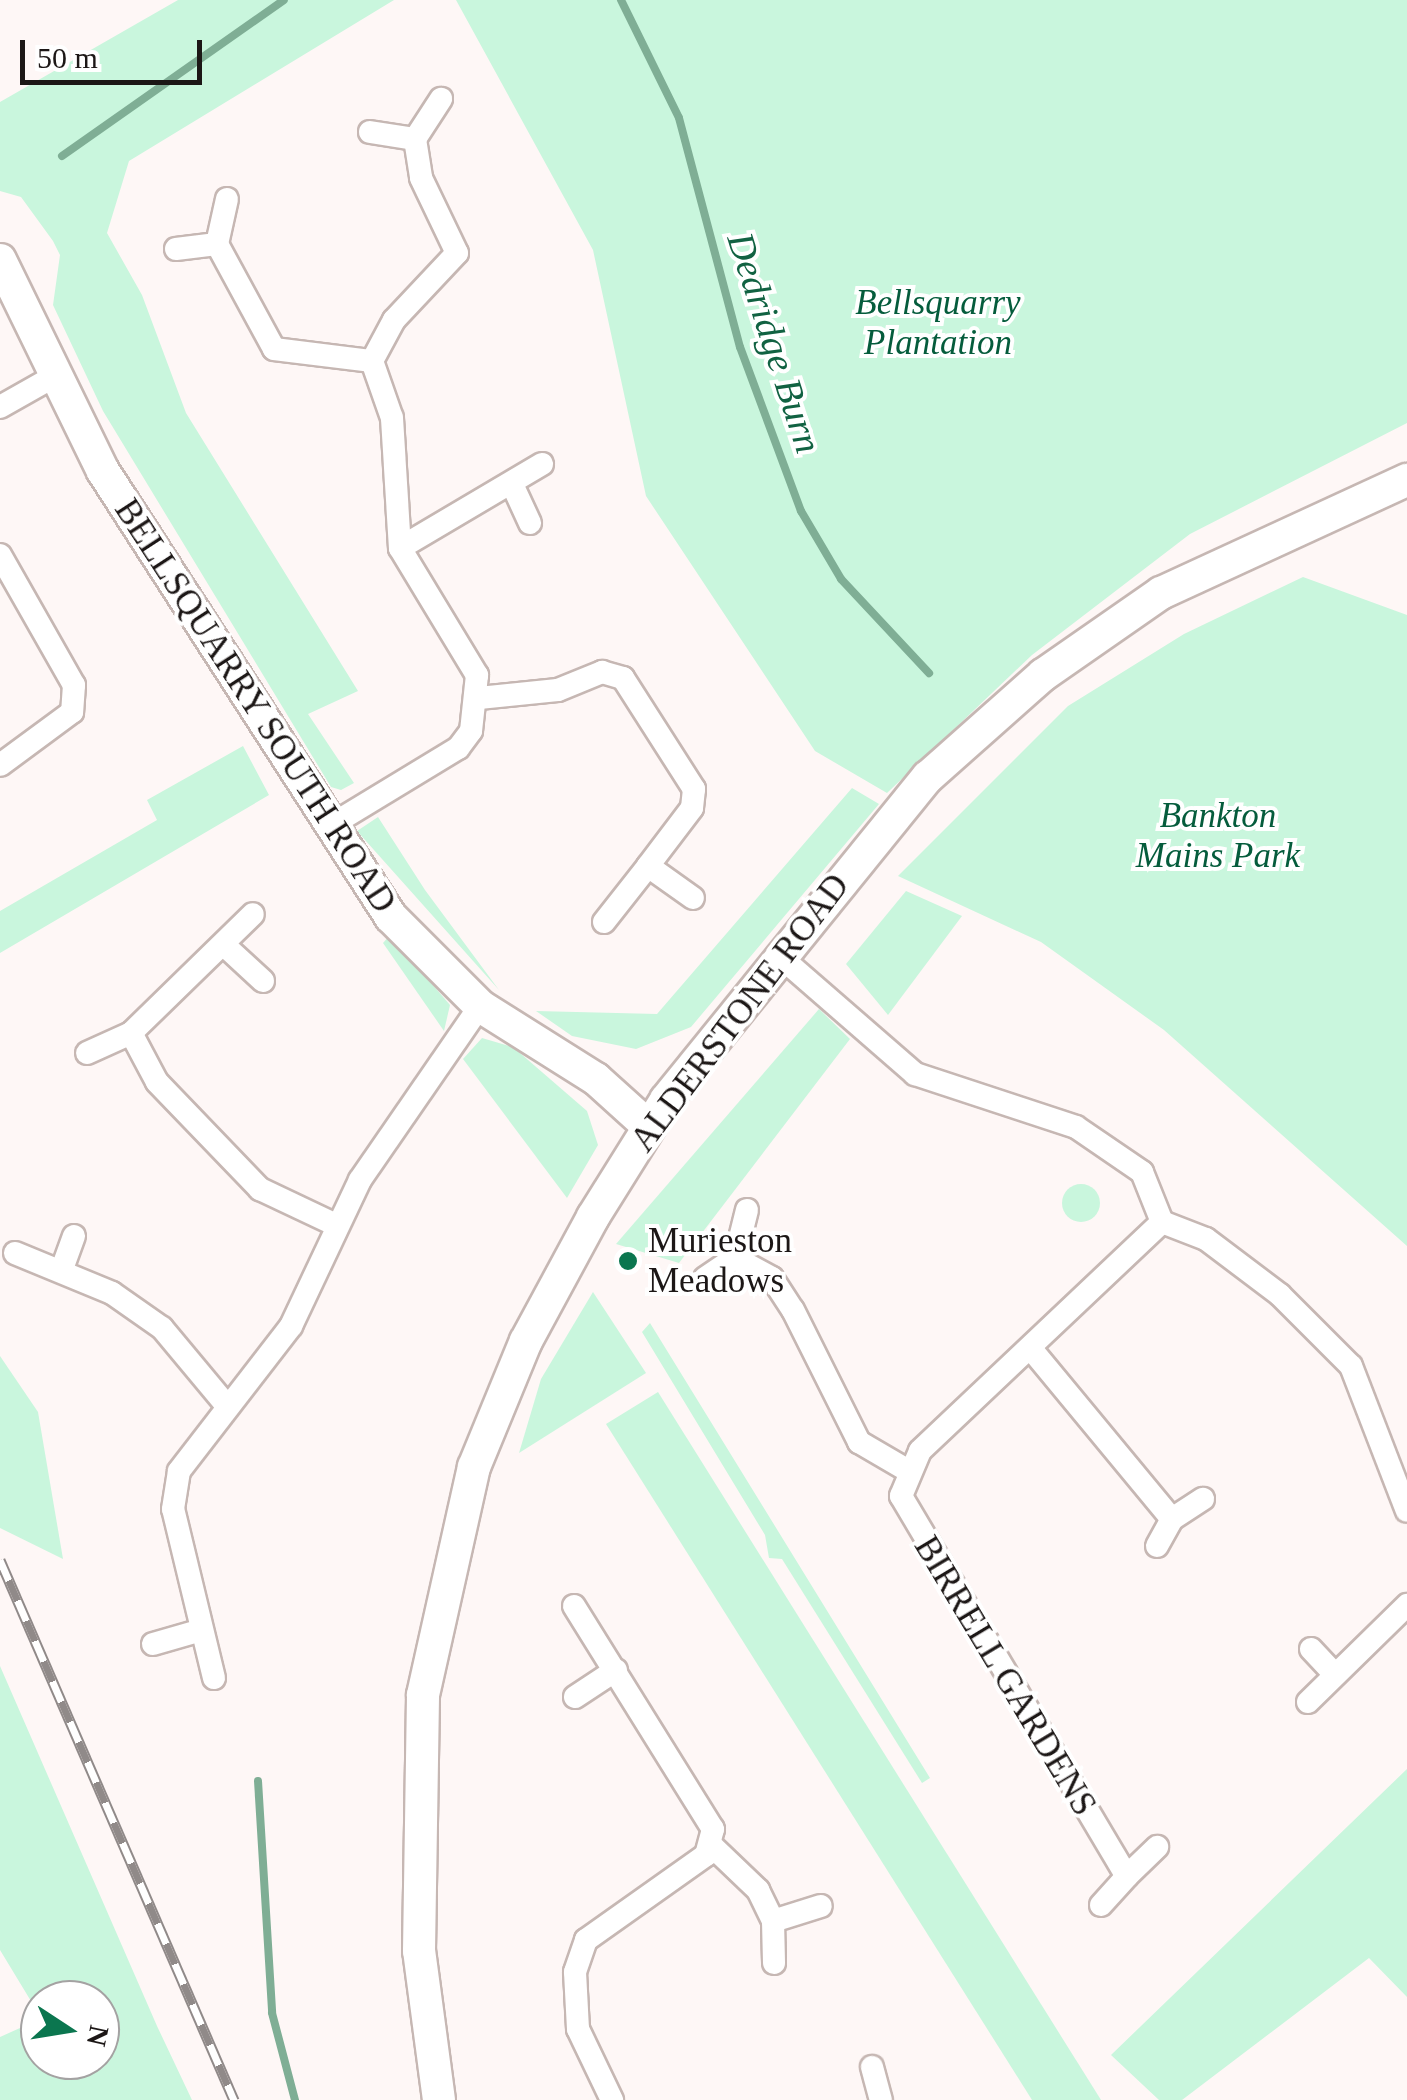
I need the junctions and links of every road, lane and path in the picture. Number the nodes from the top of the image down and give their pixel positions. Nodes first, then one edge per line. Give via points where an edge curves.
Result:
1 (441, 99) dead end
2 (370, 132) dead end
3 (415, 139) junction
4 (227, 199) dead end
5 (217, 244) junction
6 (176, 249) dead end
7 (0, 260) edge
8 (372, 361) junction
9 (53, 377) junction
10 (0, 406) edge
11 (542, 464) dead end
12 (1407, 480) edge
13 (512, 484) junction
14 (530, 522) dead end
15 (400, 548) junction
16 (0, 555) edge
17 (479, 698) junction
18 (0, 765) edge
19 (328, 827) junction
20 (648, 866) junction
21 (693, 898) dead end
22 (253, 914) dead end
23 (604, 922) dead end
24 (224, 945) junction
25 (784, 960) junction
26 (263, 981) dead end
27 (480, 1006) junction
28 (130, 1033) junction
29 (87, 1052) dead end
30 (658, 1113) junction
31 (746, 1210) dead end
32 (1162, 1222) junction
33 (336, 1225) junction
34 (74, 1236) dead end
35 (15, 1253) dead end
36 (735, 1258) junction
37 (62, 1270) junction
38 (704, 1278) dead end
39 (1032, 1350) junction
40 (227, 1406) junction
41 (907, 1470) junction
42 (1203, 1499) dead end
43 (1407, 1511) edge
44 (1172, 1519) junction
45 (1157, 1546) dead end
46 (574, 1606) dead end
47 (1407, 1606) edge
48 (198, 1631) junction
49 (153, 1644) dead end
50 (1311, 1649) dead end
51 (616, 1670) junction
52 (1334, 1674) junction
53 (214, 1678) dead end
54 (574, 1697) dead end
55 (1308, 1702) dead end
56 (712, 1846) junction
57 (1157, 1847) dead end
58 (1127, 1876) junction
59 (1101, 1905) dead end
60 (821, 1906) dead end
61 (773, 1921) junction
62 (774, 1963) dead end
63 (872, 2068) dead end
64 (439, 2100) edge
65 (612, 2100) edge
66 (881, 2100) edge

1 - 3 street
2 - 3 street
3 - 8 street via 421,178 457,253 394,320
4 - 5 street
5 - 6 street
5 - 8 street via 274,349
7 - 9 street, BELLSQUARRY SOUTH ROAD
8 - 15 street via 392,418
9 - 10 street
9 - 19 street, BELLSQUARRY SOUTH ROAD
11 - 13 street
12 - 25 street, ALDERSTONE ROAD via 1161,594 1043,675 928,777
13 - 14 street
13 - 15 street
15 - 17 street via 477,676
16 - 18 street via 74,685 72,712
17 - 19 street via 458,748
17 - 20 street via 558,690 602,672 623,678 694,789 692,808
19 - 27 street, BELLSQUARRY SOUTH ROAD via 391,917
20 - 21 street
20 - 23 street
22 - 24 street
24 - 26 street
24 - 28 street
25 - 30 street, ALDERSTONE ROAD
25 - 32 street via 915,1074 1125,1153
27 - 30 street, BELLSQUARRY SOUTH ROAD
27 - 33 street
28 - 29 street
28 - 33 street via 156,1082 260,1189
30 - 64 street, ALDERSTONE ROAD via 497,1406 444,1583 423,1695 416,1826 419,1951
31 - 36 street
32 - 39 street
32 - 43 street via 1206,1239 1266,1284 1351,1366
33 - 40 street via 291,1326
34 - 37 street
35 - 37 street
36 - 38 street
36 - 41 street via 772,1278 794,1310 858,1442
37 - 40 street via 162,1328
39 - 41 street
39 - 44 street
40 - 48 street via 179,1472 173,1509
41 - 58 street, BIRRELL GARDENS via 907,1515
42 - 44 street
44 - 45 street
46 - 51 street
47 - 52 street
48 - 49 street
48 - 53 street
50 - 52 street
51 - 54 street
51 - 56 street via 710,1813
52 - 55 street
56 - 61 street via 739,1864
56 - 65 street via 586,1940 576,1972 578,2029
57 - 58 street
58 - 59 street
60 - 61 street
61 - 62 street
63 - 66 street

